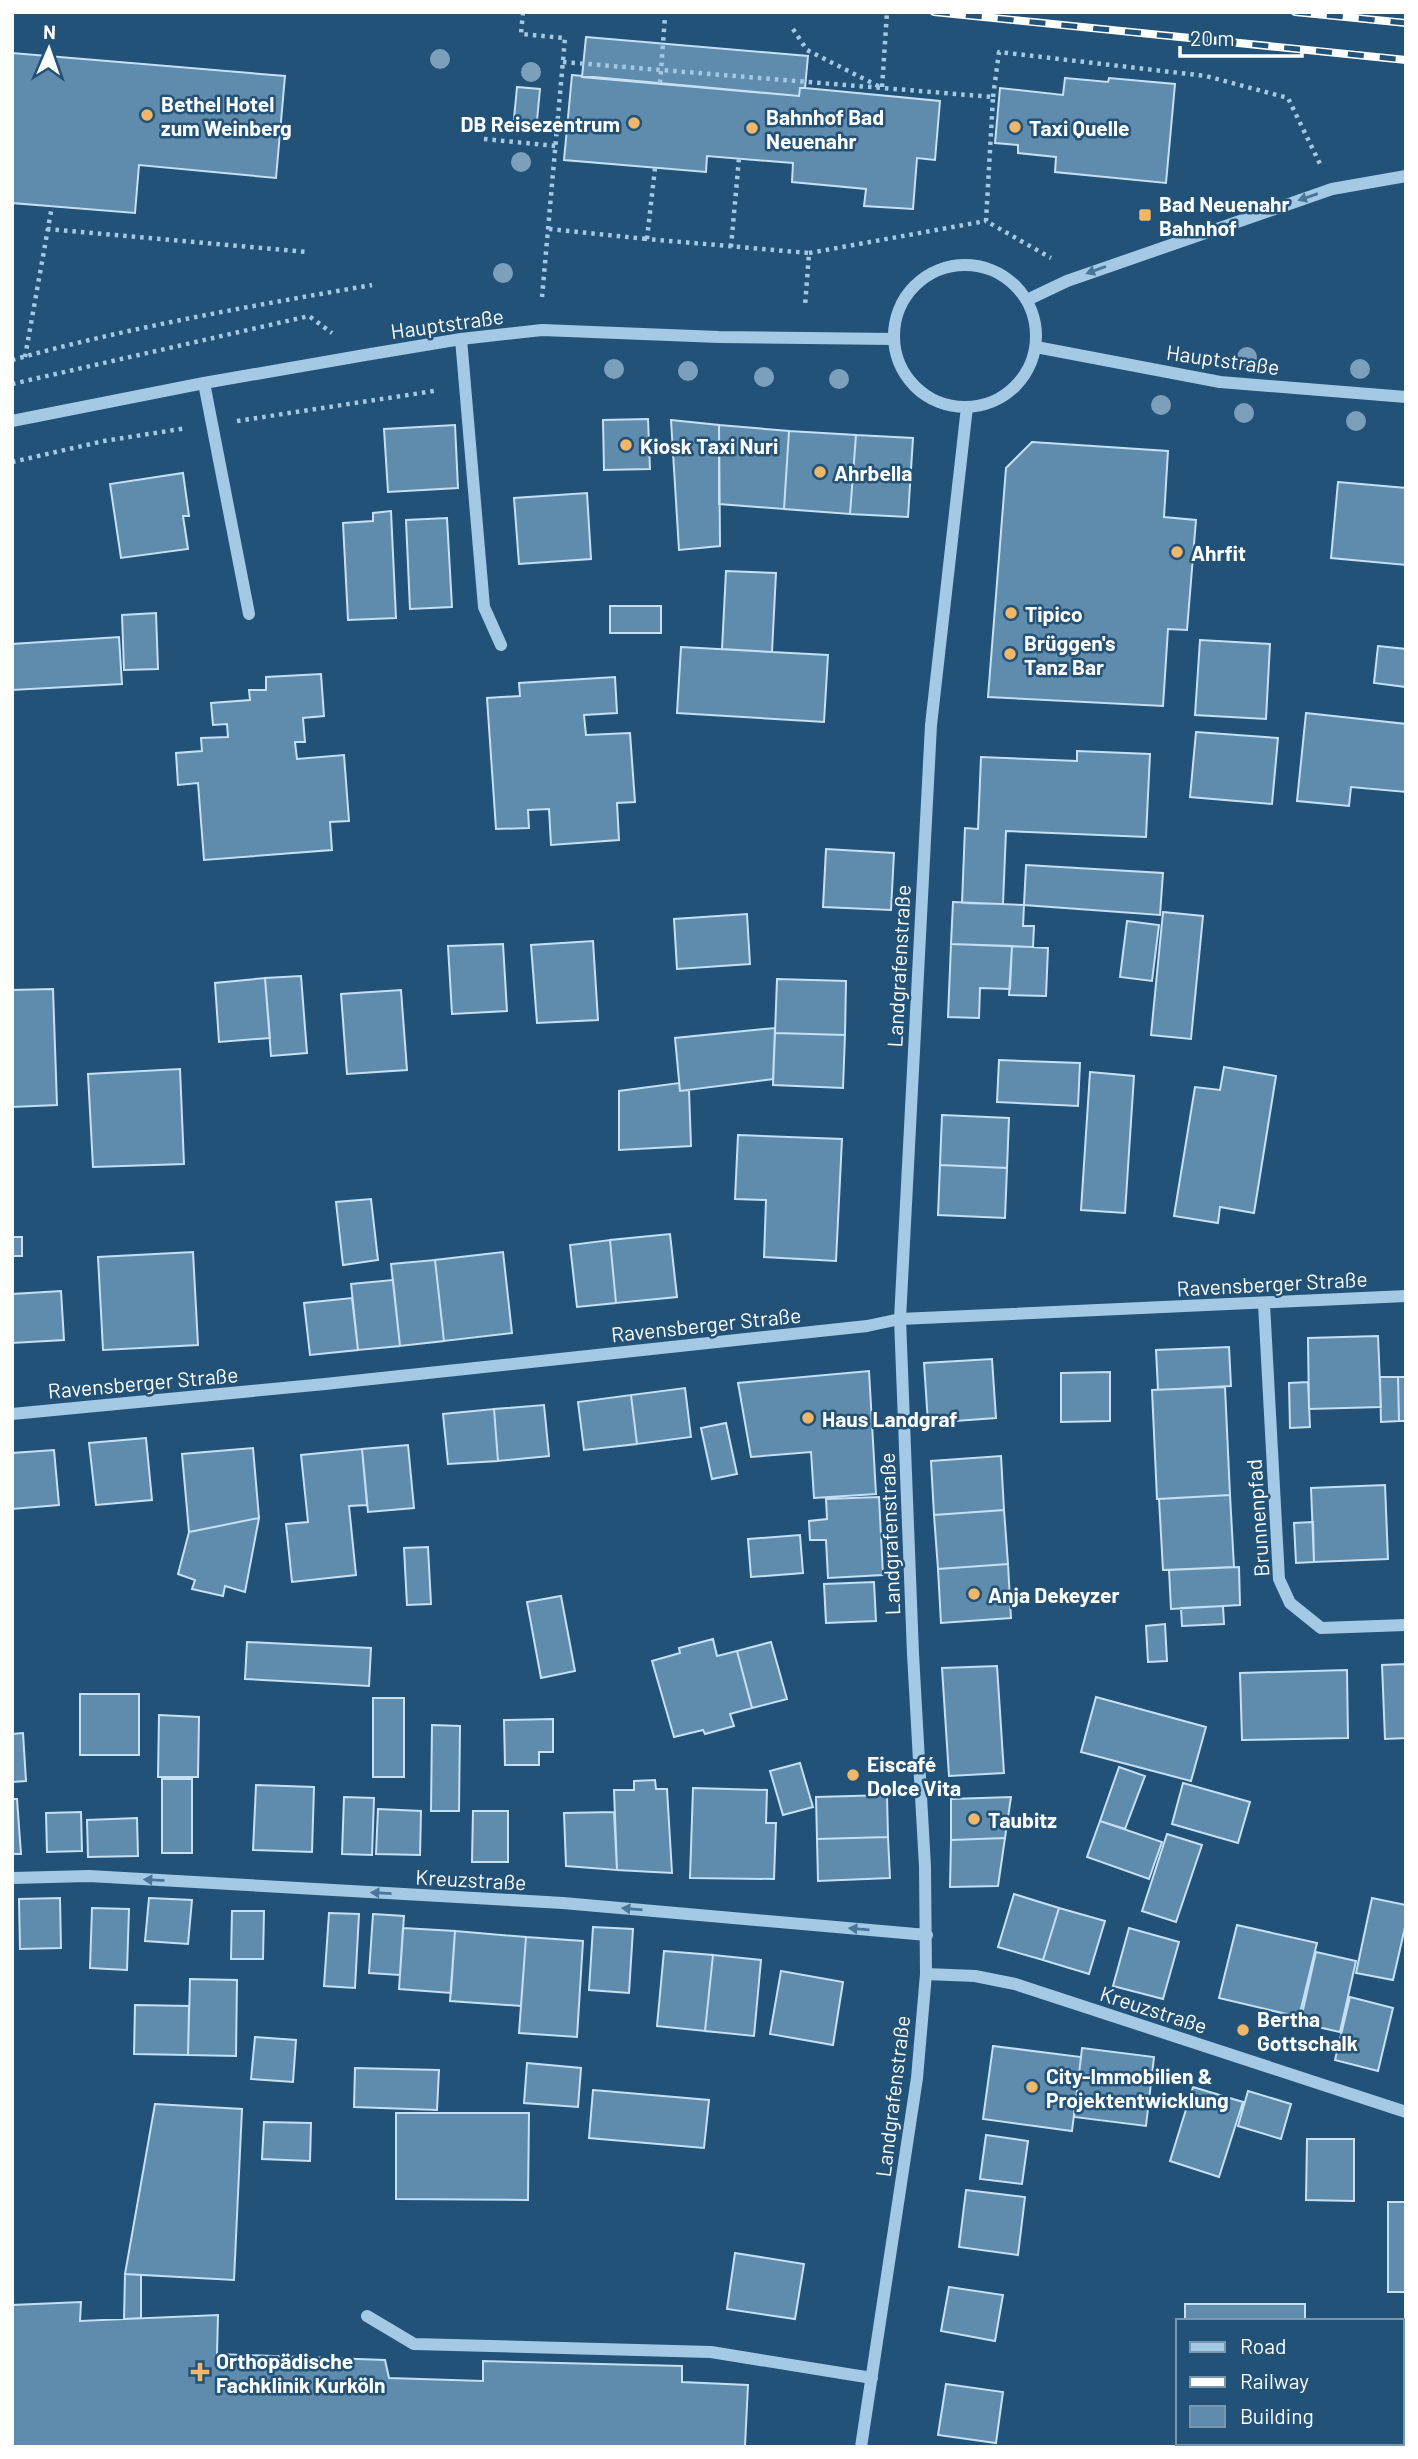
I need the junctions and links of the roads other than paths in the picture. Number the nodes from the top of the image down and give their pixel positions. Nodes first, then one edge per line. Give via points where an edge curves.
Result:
1 (1406, 176) edge
2 (1027, 300) junction
3 (461, 339) junction
4 (894, 340) junction
5 (1036, 346) junction
6 (204, 383) junction
7 (1406, 397) edge
8 (967, 407) junction
9 (12, 421) edge
10 (249, 614) dead end
11 (501, 645) dead end
12 (1406, 1296) edge
13 (1264, 1304) junction
14 (900, 1319) junction
15 (12, 1414) edge
16 (1406, 1625) edge
17 (12, 1878) edge
18 (927, 1935) junction
19 (926, 1974) junction
20 (1406, 2112) edge
21 (367, 2316) dead end
22 (872, 2378) junction
23 (861, 2447) edge

1 -> 2 street via 1332,188 1067,281
2 - 4 street via 1012,282 994,271 973,265 951,266 914,286 902,302
2 - 5 street via 1034,316
3 - 4 street, Hauptstraße via 542,330
3 - 6 street, Hauptstraße
3 - 11 street via 484,607
4 - 8 street via 900,367 914,387 935,401
5 - 7 street, Hauptstraße via 1220,382
5 - 8 street via 1026,374 1008,394
6 - 9 street, Hauptstraße
6 - 10 street
8 - 14 street, Landgrafenstraße via 931,725
12 - 13 street, Ravensberger Straße
13 - 14 street, Ravensberger Straße
13 - 16 street, Brunnenpfad via 1279,1579 1290,1603 1321,1628
14 - 15 street, Ravensberger Straße
14 - 18 street, Landgrafenstraße
18 -> 17 street, Kreuzstraße via 549,1902 89,1876
18 - 19 street, Landgrafenstraße
19 - 20 street, Kreuzstraße via 1015,1984
19 - 22 street, Landgrafenstraße via 917,2078
21 - 22 street via 414,2344 711,2353
22 - 23 street, Landgrafenstraße

